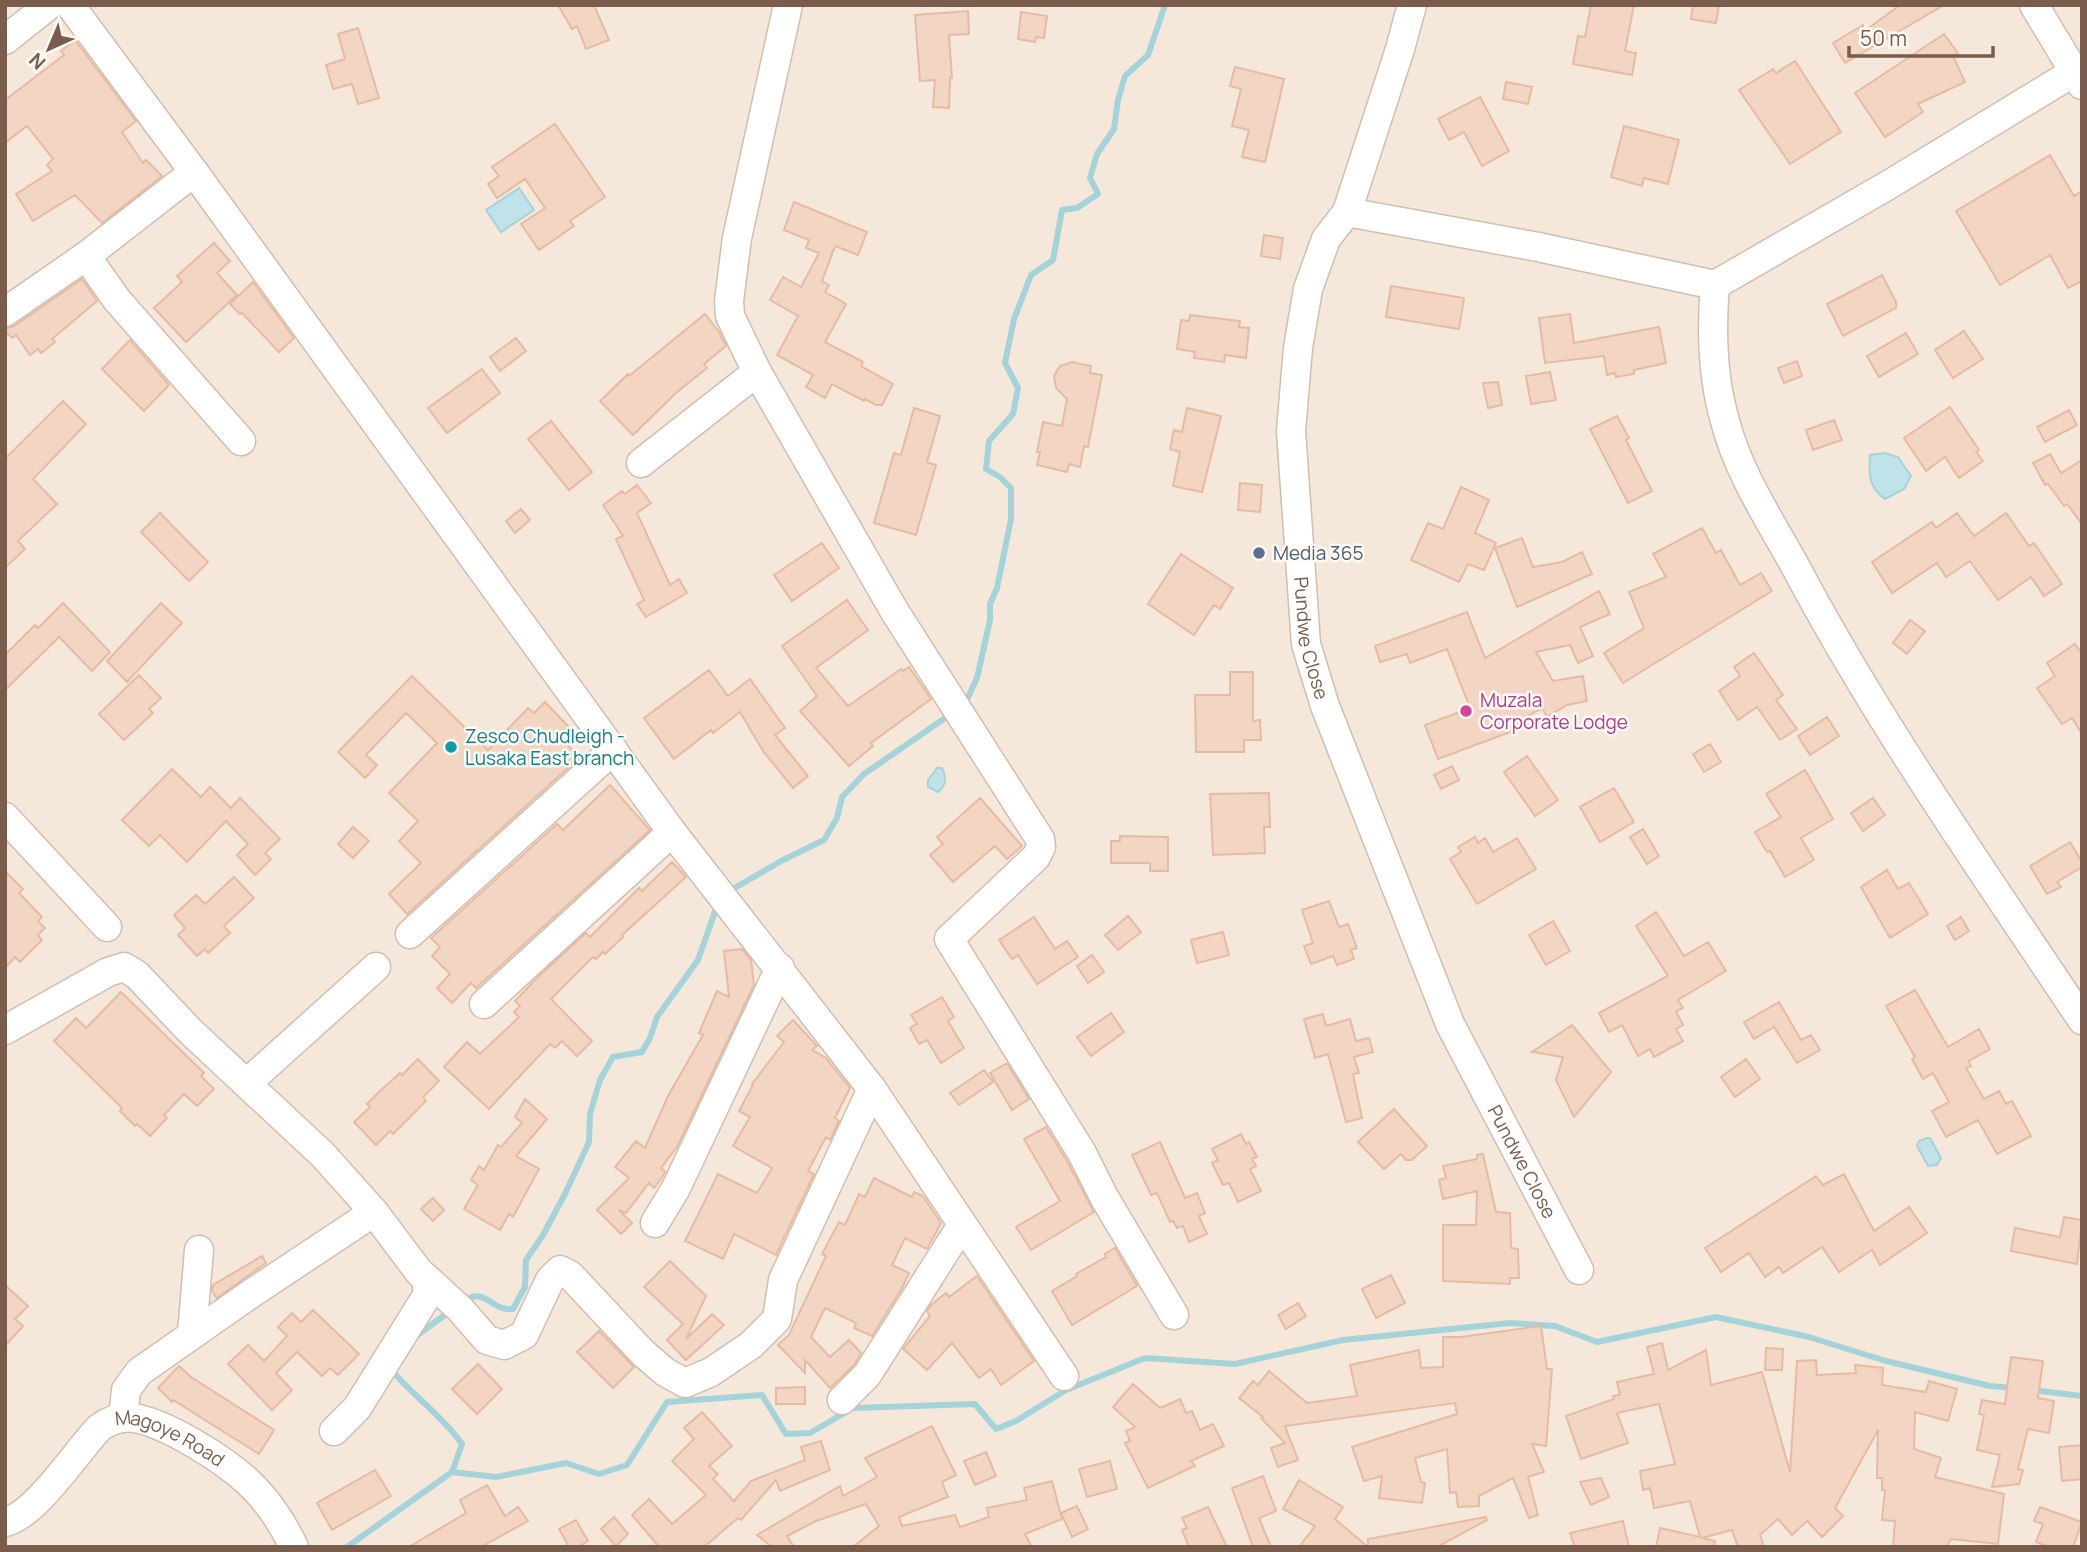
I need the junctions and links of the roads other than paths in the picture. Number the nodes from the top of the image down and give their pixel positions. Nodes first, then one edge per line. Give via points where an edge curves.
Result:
1 (49, 5) edge
2 (70, 5) edge
3 (789, 5) edge
4 (1412, 5) edge
5 (2034, 5) edge
6 (5, 40) edge
7 (2078, 78) edge
8 (194, 172) junction
9 (1347, 212) junction
10 (86, 256) junction
11 (1715, 285) junction
12 (5, 312) edge
13 (757, 372) junction
14 (241, 441) dead end
15 (641, 463) dead end
16 (612, 750) junction
17 (5, 817) edge
18 (672, 832) junction
19 (107, 927) dead end
20 (410, 934) dead end
21 (376, 967) dead end
22 (780, 968) junction
23 (484, 1004) dead end
24 (2082, 1020) edge
25 (5, 1030) edge
26 (247, 1083) junction
27 (872, 1089) junction
28 (374, 1212) junction
29 (654, 1223) dead end
30 (962, 1225) junction
31 (199, 1250) dead end
32 (1579, 1270) dead end
33 (426, 1278) junction
34 (1174, 1315) dead end
35 (192, 1334) junction
36 (1064, 1376) dead end
37 (842, 1400) dead end
38 (123, 1418) junction
39 (334, 1431) dead end
40 (5, 1522) edge
41 (294, 1547) edge

1 - 6 street
2 - 8 street
3 - 13 street via 737,238 729,302 736,332
4 - 9 street, Pundwe Close
5 - 7 street
7 - 11 street
8 - 10 street
8 - 16 street
9 - 11 street
9 - 32 street, Pundwe Close via 1326,239 1312,276 1298,348 1291,431 1306,644 1325,706 1450,1024
10 - 12 street
10 - 14 street via 117,300
11 - 24 street via 1711,328 1716,384 1725,424 1744,471 1817,608 1903,750
13 - 15 street
13 - 34 street via 895,612 1041,839 1036,857 949,939 1082,1153
16 - 18 street
16 - 20 street
17 - 19 street
18 - 22 street
18 - 23 street
21 - 26 street
22 - 27 street
22 - 29 street via 676,1188
25 - 26 street via 124,967
26 - 28 street via 323,1155
27 - 30 street
27 - 33 street via 783,1280 776,1319 751,1345 703,1376 685,1383 665,1372 560,1270 550,1280 524,1335 504,1345 486,1340
28 - 33 street
28 - 35 street
30 - 36 street
30 - 37 street via 867,1375
31 - 35 street
33 - 39 street via 428,1294 422,1305 356,1408
35 - 38 street via 131,1380
38 - 40 street, Magoye Road via 99,1428 42,1495 18,1518
38 - 41 street, Magoye Road via 156,1424 246,1480 282,1522

